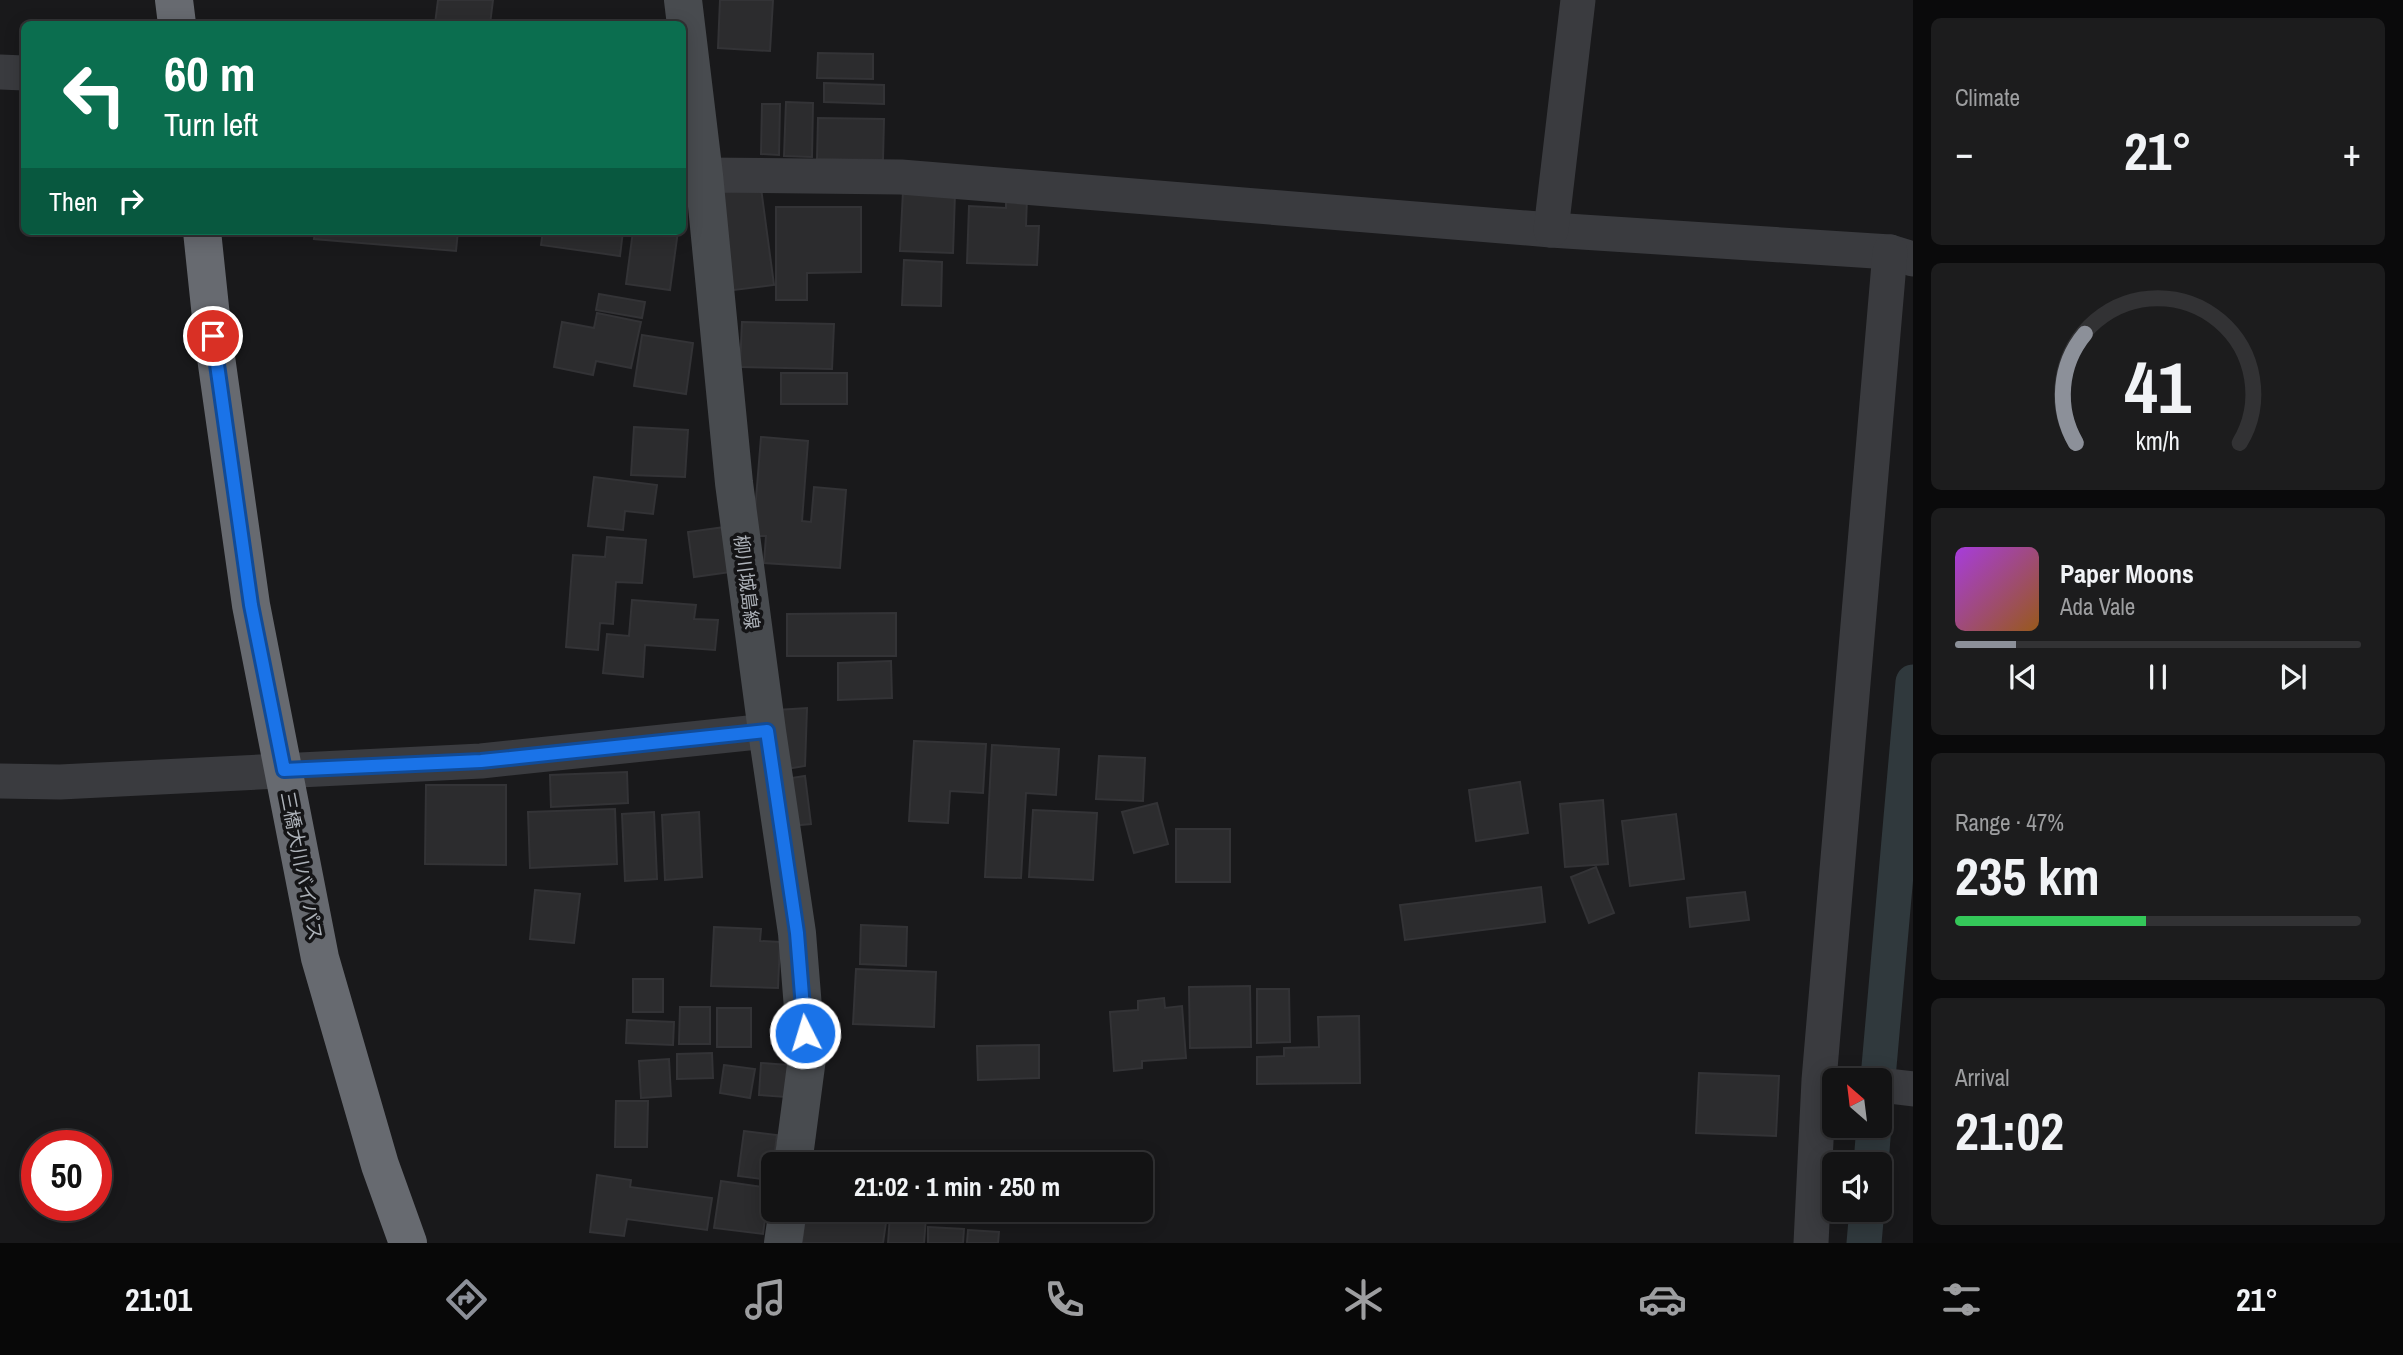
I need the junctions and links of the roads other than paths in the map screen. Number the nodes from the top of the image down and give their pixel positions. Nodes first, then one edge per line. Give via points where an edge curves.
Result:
1 (174, 0) edge
2 (683, 0) edge
3 (1578, 0) edge
4 (177, 21) edge
5 (684, 21) edge
6 (686, 51) edge
7 (0, 72) edge
8 (21, 73) edge
9 (691, 136) edge
10 (704, 175) junction
11 (1552, 230) junction
12 (202, 235) edge
13 (1902, 255) edge
14 (767, 731) junction
15 (284, 770) junction
16 (0, 781) edge
17 (1828, 1068) edge
18 (1892, 1086) edge
19 (1913, 1089) edge
20 (1822, 1131) edge
21 (795, 1152) edge
22 (786, 1222) edge
23 (408, 1243) edge
24 (783, 1243) edge
25 (1811, 1243) edge

1 - 4 highway
2 - 5 main road, 柳川城島線
3 - 11 street
6 - 9 main road, 柳川城島線
7 - 8 street
9 - 10 main road, 柳川城島線
10 - 11 street via 901,177
10 - 14 main road, 柳川城島線 via 734,484
11 - 13 street
12 - 15 highway, 三橋大川バイパス via 251,605
13 - 17 street
14 - 15 street via 481,761
14 - 21 main road, 柳川城島線 via 797,933 807,1058
15 - 16 street
15 - 23 highway, 三橋大川バイパス via 320,958 380,1165
18 - 19 street
20 - 25 street
22 - 24 main road

